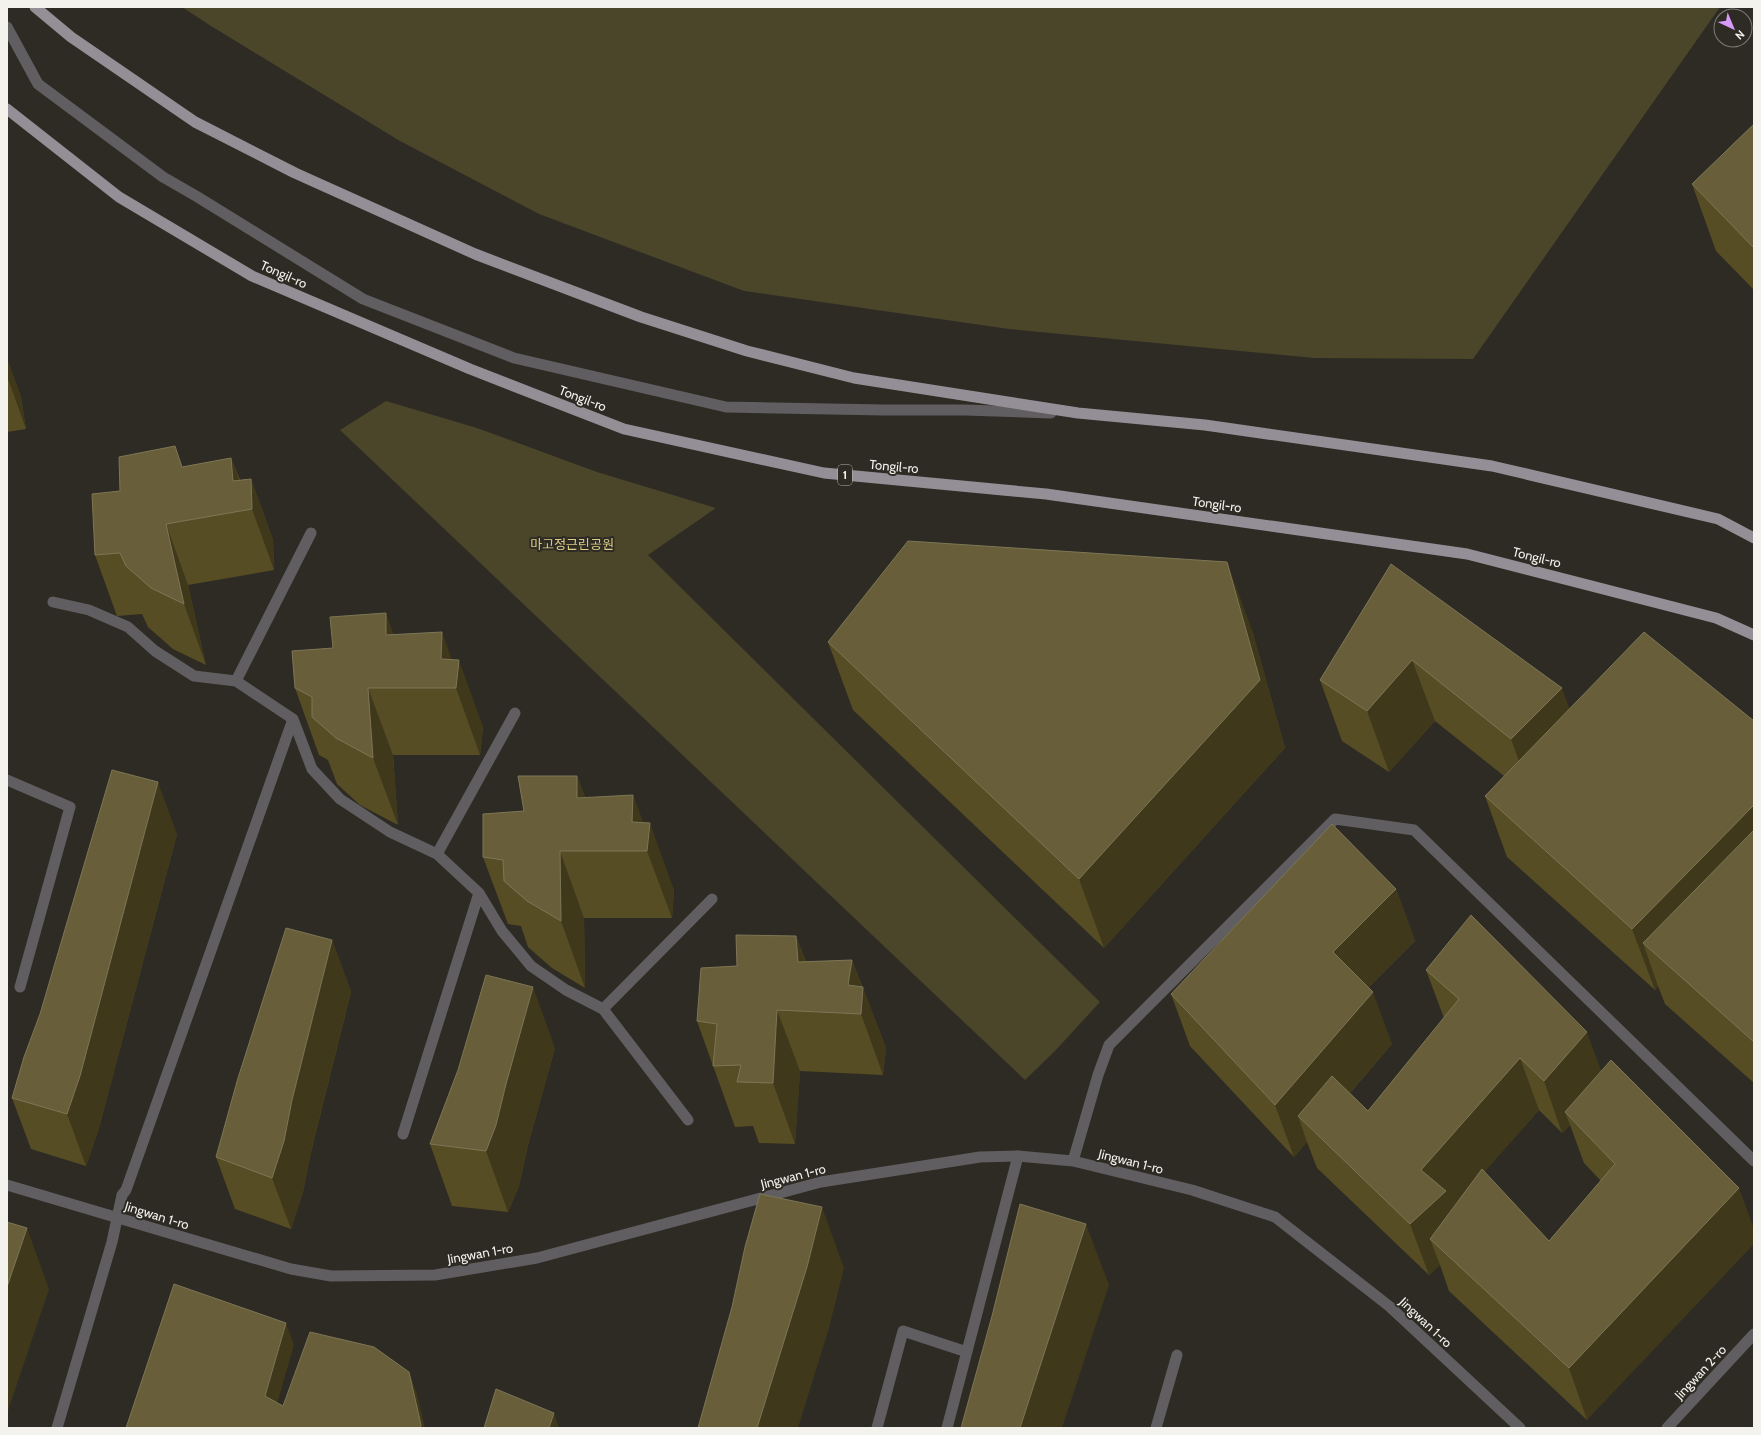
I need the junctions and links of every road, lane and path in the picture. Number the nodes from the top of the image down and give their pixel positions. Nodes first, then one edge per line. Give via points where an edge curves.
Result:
1 (36, 7) edge
2 (7, 27) edge
3 (7, 109) edge
4 (1078, 414) junction
5 (311, 533) dead end
6 (1754, 538) edge
7 (53, 602) dead end
8 (1754, 635) edge
9 (236, 681) junction
10 (515, 713) dead end
11 (293, 719) junction
12 (7, 780) edge
13 (437, 854) junction
14 (479, 893) junction
15 (712, 899) dead end
16 (20, 987) dead end
17 (603, 1009) junction
18 (688, 1120) dead end
19 (403, 1134) dead end
20 (1018, 1156) junction
21 (1073, 1161) junction
22 (1754, 1161) edge
23 (7, 1185) edge
24 (117, 1218) junction
25 (1754, 1334) edge
26 (967, 1352) junction
27 (1177, 1355) dead end
28 (57, 1428) edge
29 (877, 1428) edge
30 (947, 1428) edge
31 (1156, 1428) edge
32 (1520, 1428) edge
33 (1667, 1428) edge

1 - 4 main road via 71,37 194,122 295,173 475,254 641,317 747,351 854,378
2 - 4 street via 38,84 163,177 363,299 514,358 726,407
3 - 8 main road, Tongil-ro / 1 via 119,197 252,276 470,370 624,429 824,473 1046,494 1467,554 1716,618
4 - 6 main road via 1205,425 1492,466 1718,519
5 - 9 street
7 - 9 street via 89,610 128,627 155,651 194,676
9 - 11 street
10 - 13 street
11 - 13 street via 312,769 340,799 390,832
11 - 24 street via 122,1196
12 - 16 street via 70,807
13 - 14 street
14 - 17 street via 502,930 531,966 566,990
14 - 19 street
15 - 17 street
17 - 18 street
20 - 21 street, Jingwan 1-ro
20 - 24 street, Jingwan 1-ro via 980,1157 821,1182 537,1258 435,1275 332,1276 291,1269
20 - 26 street
21 - 22 street via 1109,1045 1335,819 1414,830
21 - 32 street, Jingwan 1-ro via 1192,1190 1275,1217 1389,1306
23 - 24 street, Jingwan 1-ro
24 - 28 street
25 - 33 street, Jingwan 2-ro
26 - 29 street via 903,1331
26 - 30 street
27 - 31 street

